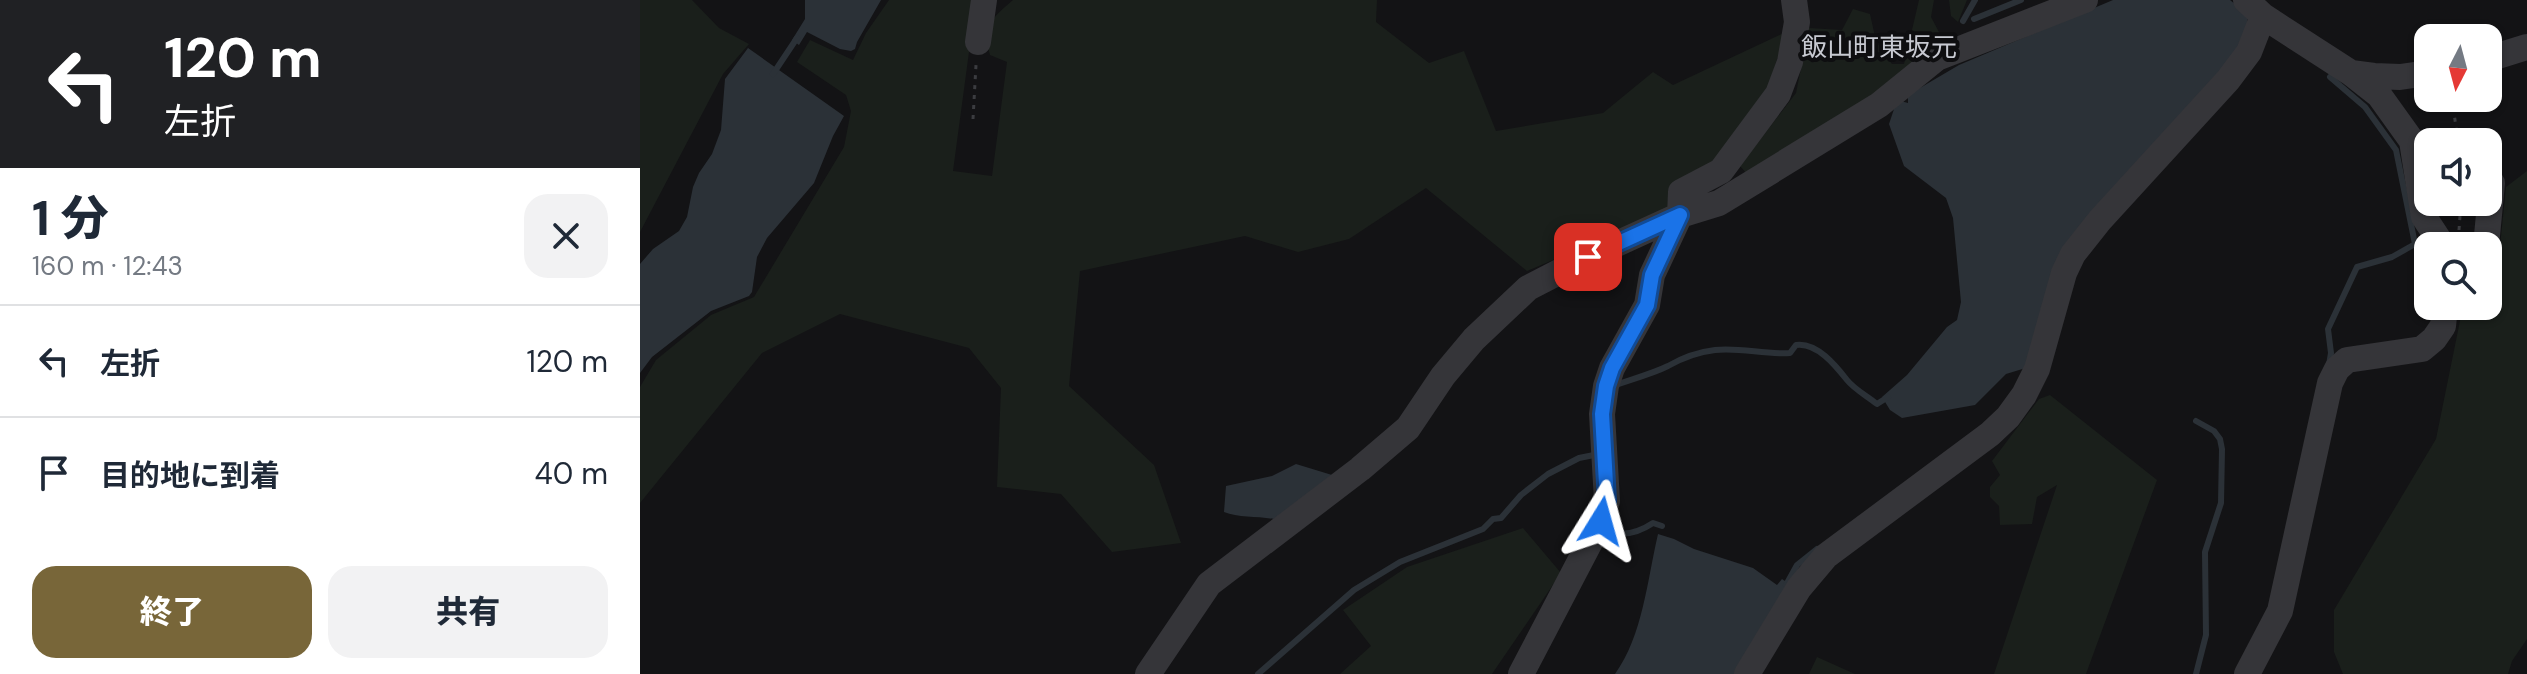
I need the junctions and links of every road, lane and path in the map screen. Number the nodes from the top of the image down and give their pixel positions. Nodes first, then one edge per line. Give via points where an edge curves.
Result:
1 (984, 0) edge
2 (1794, 0) edge
3 (2085, 0) edge
4 (2256, 7) edge
5 (978, 42) joint
6 (2527, 47) edge
7 (2502, 55) edge
8 (2351, 73) junction
9 (2414, 75) edge
10 (973, 119) dead end
11 (1680, 215) junction
12 (2442, 232) edge
13 (2444, 320) edge
14 (1148, 674) edge
15 (1521, 674) edge
16 (1747, 674) edge
17 (2247, 674) edge

1 - 5 street
2 - 11 street via 1797,22 1778,94 1721,171 1681,192
3 - 11 street via 1937,58 1879,105 1719,203
4 - 8 street
4 - 16 street via 2249,52 2073,254 2037,369 2008,417 1826,556 1799,588
5 - 10 path
6 - 7 street
8 - 9 street
8 - 12 street via 2379,95 2412,141 2424,217
11 - 14 street via 1528,288 1474,339 1408,428 1209,584
11 - 15 street via 1652,275 1647,305 1606,386 1602,414 1607,491 1601,521
13 - 17 street via 2422,349 2347,360 2337,369 2280,611

